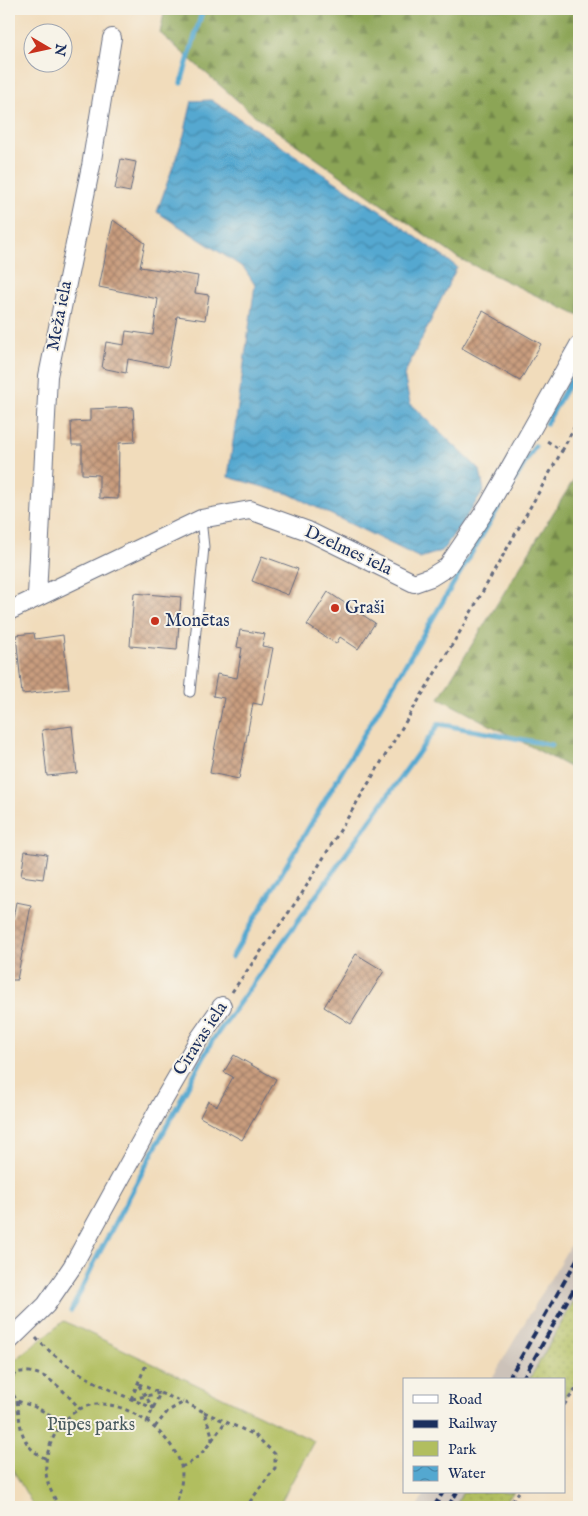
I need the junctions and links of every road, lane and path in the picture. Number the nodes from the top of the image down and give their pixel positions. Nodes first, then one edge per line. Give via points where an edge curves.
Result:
1 (112, 38) dead end
2 (579, 345) edge
3 (579, 418) edge
4 (531, 430) junction
5 (562, 452) junction
6 (201, 519) junction
7 (37, 596) junction
8 (9, 611) edge
9 (190, 692) dead end
10 (222, 1006) joint
11 (30, 1332) dead end
12 (9, 1341) edge
13 (146, 1365) dead end
14 (9, 1383) edge
15 (138, 1384) junction
16 (579, 1386) edge
17 (9, 1388) edge
18 (160, 1393) junction
19 (146, 1396) junction
20 (131, 1399) junction
21 (17, 1401) junction
22 (184, 1402) junction
23 (566, 1402) edge
24 (153, 1408) junction
25 (80, 1409) junction
26 (204, 1412) junction
27 (226, 1421) junction
28 (64, 1422) junction
29 (147, 1422) junction
30 (156, 1427) junction
31 (212, 1440) junction
32 (47, 1459) junction
33 (181, 1467) junction
34 (518, 1494) edge
35 (59, 1507) edge
36 (175, 1507) edge
37 (246, 1507) edge
38 (507, 1507) edge

1 - 7 street, Meža iela via 48,376
2 - 4 street, Dzelmes iela
3 - 5 path, Cīravas iela
4 - 5 path
4 - 6 street, Dzelmes iela via 489,505 446,567 414,583 308,531 250,510
5 - 10 path, Cīravas iela via 461,630 301,895
6 - 7 street, Dzelmes iela
6 - 9 lane via 204,547
7 - 8 street, Dzelmes iela
10 - 12 street, Cīravas iela via 162,1101 72,1268 46,1306
11 - 20 path via 75,1371
13 - 15 path
14 - 25 path via 15,1373 41,1374
15 - 18 path
15 - 19 path
15 - 20 path
16 - 23 path
17 - 21 path
18 - 19 path
18 - 22 path
18 - 24 path
19 - 20 path
19 - 24 path
20 - 24 path
21 - 28 path
21 - 32 path via 22,1434 34,1452
22 - 26 path
22 - 30 path via 168,1411
24 - 29 path
25 - 28 path
25 - 29 path via 97,1404 112,1406
26 - 27 path
26 - 31 path
27 - 31 path
27 - 37 path via 255,1435 275,1454 275,1468
28 - 32 path via 57,1431
29 - 30 path
30 - 33 path via 170,1442
31 - 33 path via 197,1458
32 - 35 path via 47,1478
33 - 36 path
34 - 38 path

